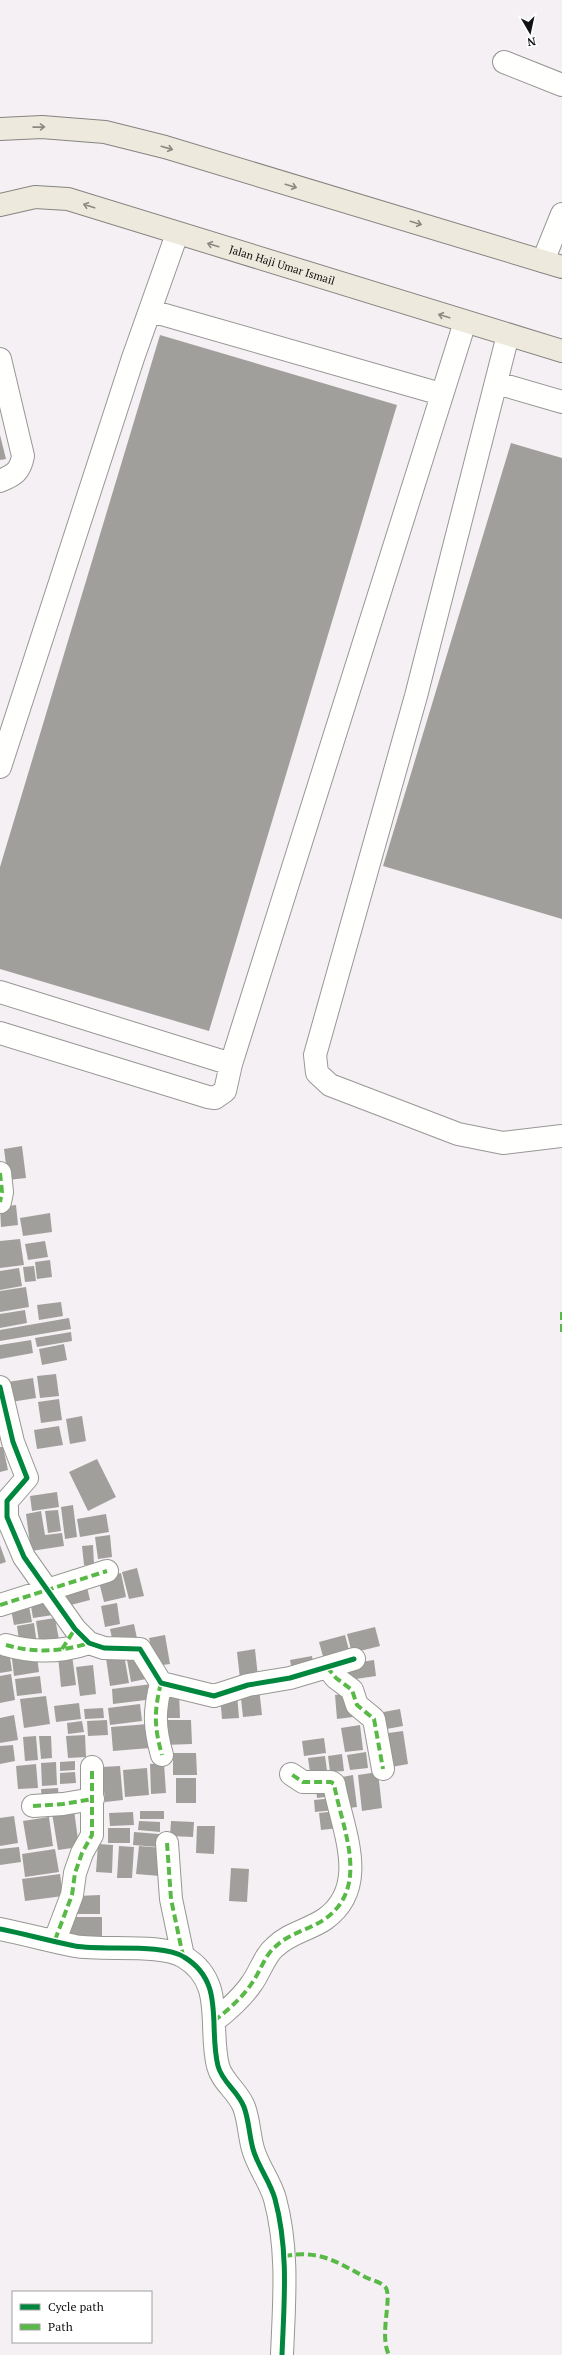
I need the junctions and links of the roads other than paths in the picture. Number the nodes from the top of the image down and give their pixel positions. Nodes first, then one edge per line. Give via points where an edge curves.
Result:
1 (504, 62) dead end
2 (562, 85) edge
3 (0, 129) edge
4 (0, 205) edge
5 (562, 214) edge
6 (177, 234) junction
7 (552, 264) edge
8 (151, 311) junction
9 (465, 322) junction
10 (508, 335) junction
11 (562, 351) edge
12 (0, 359) edge
13 (497, 383) junction
14 (441, 394) junction
15 (562, 402) edge
16 (0, 481) edge
17 (0, 768) edge
18 (0, 992) edge
19 (0, 1033) edge
20 (231, 1064) junction
21 (562, 1136) edge
22 (0, 1173) edge
23 (0, 1202) edge
24 (0, 1387) edge
25 (107, 1571) dead end
26 (48, 1590) junction
27 (0, 1605) edge
28 (82, 1636) junction
29 (6, 1645) dead end
30 (354, 1659) dead end
31 (327, 1667) junction
32 (161, 1683) junction
33 (162, 1755) dead end
34 (92, 1767) dead end
35 (383, 1769) dead end
36 (291, 1774) dead end
37 (93, 1799) junction
38 (33, 1806) dead end
39 (167, 1843) dead end
40 (0, 1929) edge
41 (55, 1940) junction
42 (183, 1956) junction
43 (214, 2022) junction
44 (282, 2355) edge

1 - 2 street
3 -> 7 main road via 42,127 105,132
6 -> 4 main road, Jalan Haji Umar Ismail via 68,199 35,197
5 - 7 street
6 - 8 street
9 -> 6 main road, Jalan Haji Umar Ismail
8 - 14 street
8 - 17 street via 130,366
9 - 10 main road, Jalan Haji Umar Ismail
9 - 14 street
10 - 11 main road, Jalan Haji Umar Ismail
10 - 13 street
12 - 16 street via 23,456 21,467 15,475
13 - 15 street
13 - 21 street via 416,696 314,1054 317,1073 330,1085 458,1134 503,1143
14 - 20 street
18 - 20 street
19 - 20 street via 215,1098 225,1091
22 - 23 street
24 - 26 street via 13,1442 26,1478 7,1501 7,1517 24,1557
25 - 26 street
26 - 27 street
26 - 28 street
28 - 29 street via 62,1649 41,1651
28 - 32 street via 112,1650 140,1649
30 - 31 street
31 - 32 street via 214,1696
31 - 35 street via 336,1678 352,1690 357,1705 374,1719
32 - 33 street via 155,1708 155,1722
34 - 37 street
36 - 43 street via 304,1782 334,1784 350,1855 349,1888 335,1912 296,1932 274,1947 245,1992
37 - 38 street
37 - 41 street via 92,1835 78,1863 72,1895
39 - 42 street via 171,1899
40 - 41 street
41 - 42 street via 75,1946 110,1950 169,1951
42 - 43 street via 204,1974 210,1986
43 - 44 street via 216,2057 220,2074 244,2107 255,2156 266,2176 279,2213 285,2276

